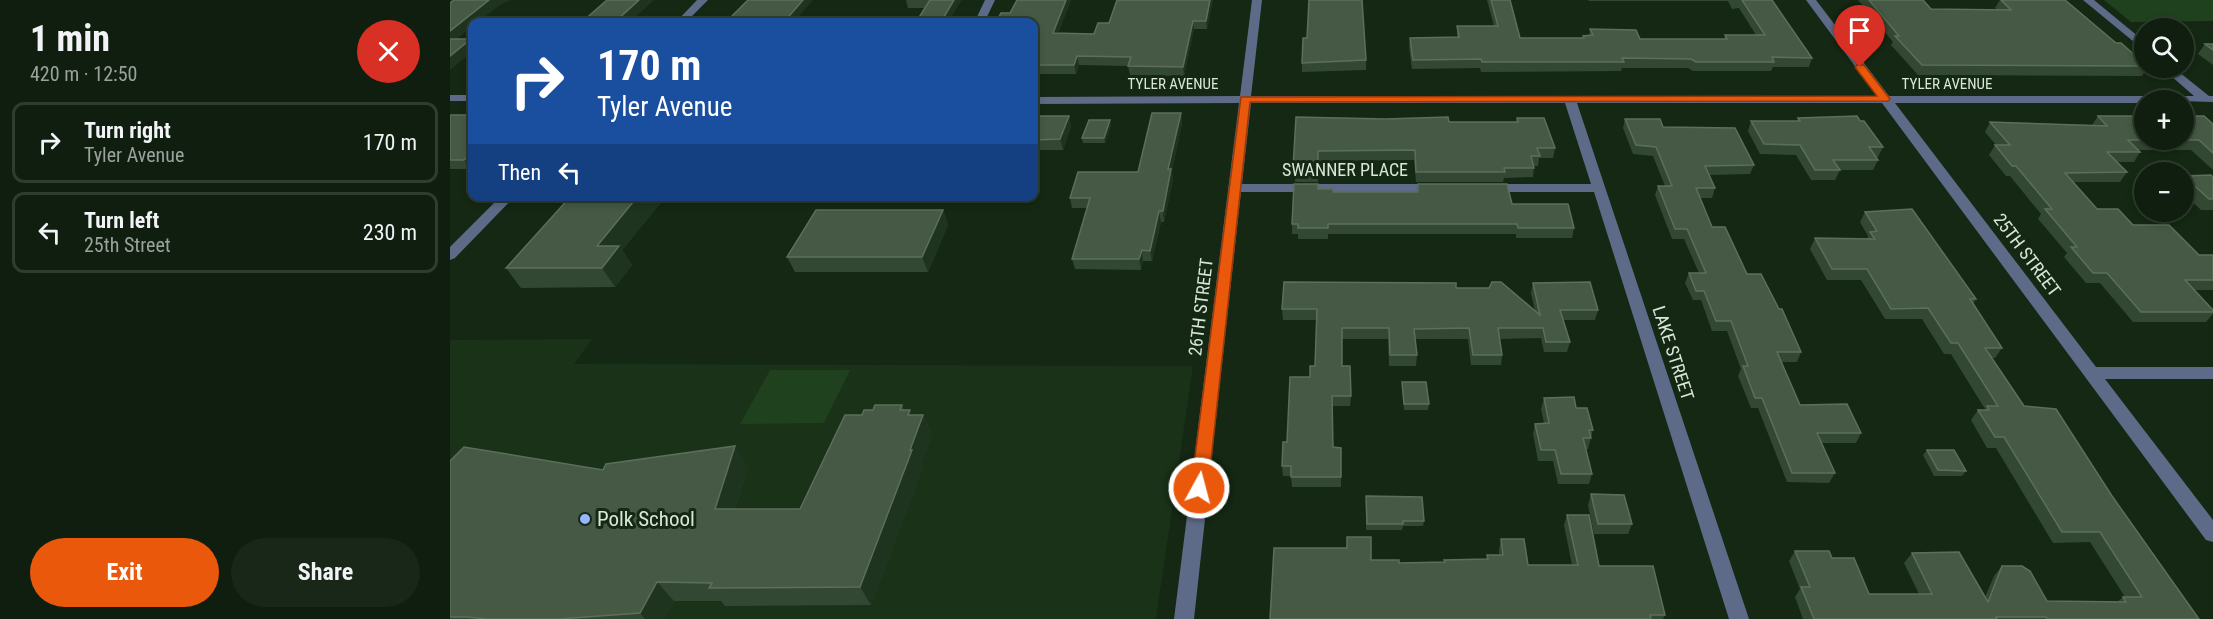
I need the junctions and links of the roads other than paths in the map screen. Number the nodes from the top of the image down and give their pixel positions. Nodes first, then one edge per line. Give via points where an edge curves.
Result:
1 (703, 0) edge
2 (990, 0) edge
3 (1257, 0) edge
4 (1810, 0) edge
5 (2088, 0) edge
6 (685, 18) edge
7 (981, 18) edge
8 (2134, 39) edge
9 (2181, 78) edge
10 (450, 98) edge
11 (468, 98) edge
12 (1245, 99) junction
13 (1570, 99) junction
14 (1885, 99) junction
15 (1038, 100) edge
16 (2210, 101) edge
17 (1235, 188) junction
18 (1446, 188) edge
19 (1470, 188) edge
20 (1599, 188) junction
21 (504, 201) edge
22 (450, 255) edge
23 (2091, 373) junction
24 (2213, 373) edge
25 (2213, 534) edge
26 (1184, 619) edge
27 (1739, 619) edge

1 - 6 street
2 - 7 street
3 - 12 street, 26TH STREET
4 - 14 street, 25TH STREET
5 - 8 street
9 - 16 street
10 - 11 street
12 - 13 street, TYLER AVENUE
12 - 15 street, TYLER AVENUE
12 - 17 street, 26TH STREET
13 - 14 street, TYLER AVENUE
13 - 20 street, LAKE STREET
14 - 16 street, TYLER AVENUE
14 - 23 street, 25TH STREET
17 - 18 street, SWANNER PLACE
17 - 26 street, 26TH STREET
19 - 20 street
20 - 27 street, LAKE STREET
21 - 22 street
23 - 24 street
23 - 25 street, 25TH STREET

